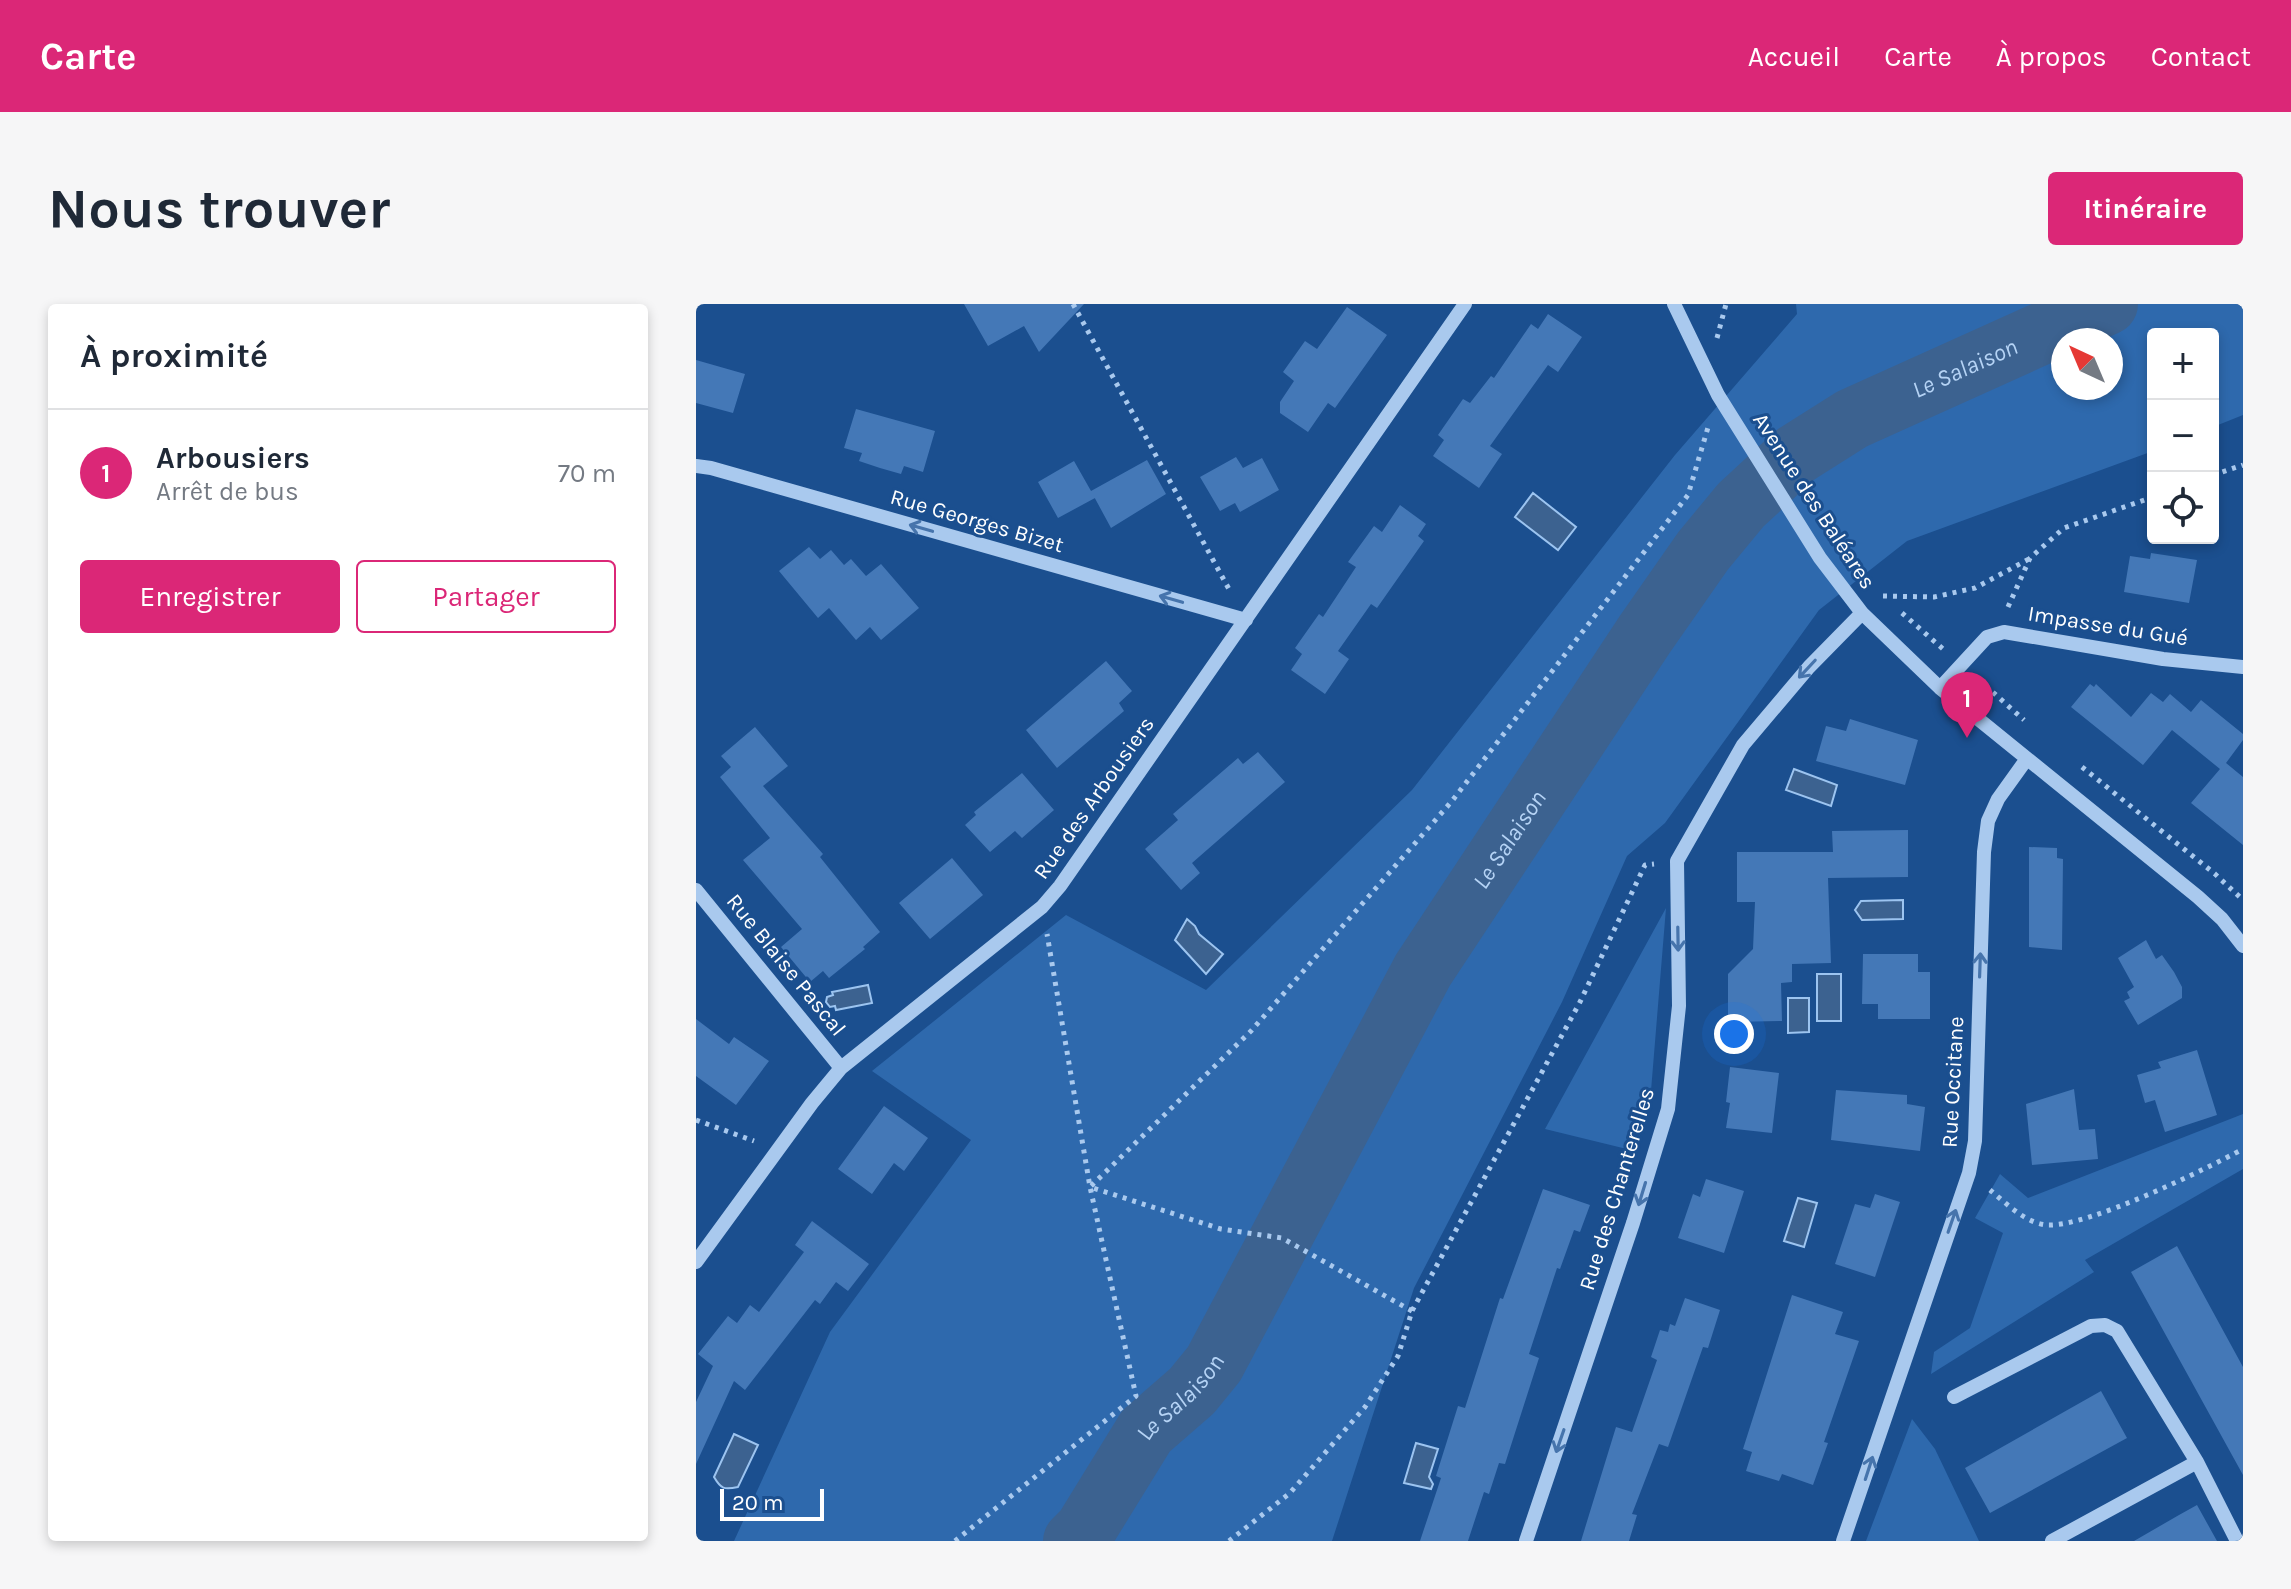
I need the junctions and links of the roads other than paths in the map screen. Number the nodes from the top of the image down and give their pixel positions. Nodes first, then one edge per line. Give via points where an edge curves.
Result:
1 (1465, 304) edge
2 (1674, 304) edge
3 (696, 466) edge
4 (1862, 613) junction
5 (1246, 620) junction
6 (2243, 667) edge
7 (1940, 688) junction
8 (2026, 760) junction
9 (696, 890) edge
10 (2243, 946) edge
11 (841, 1068) junction
12 (696, 1262) edge
13 (1954, 1397) dead end
14 (2197, 1462) junction
15 (1526, 1541) edge
16 (1843, 1541) edge
17 (2052, 1541) edge
18 (2237, 1541) edge

1 - 5 street, Rue des Arbousiers
2 - 4 street, Avenue des Baléares via 1718,395 1820,558
5 -> 3 street, Rue Georges Bizet
4 - 7 street, Avenue des Baléares
4 -> 15 street, Rue des Chanterelles via 1743,745 1677,861 1679,1006 1668,1109
5 - 11 street, Rue des Arbousiers via 1042,907
6 - 7 street, Impasse du Gué via 2004,632 1987,637
7 - 8 street, Avenue des Baléares
8 - 10 street, Avenue des Baléares via 2198,897
16 -> 8 street, Rue Occitane via 1969,1173 1975,1141 1988,821
9 - 11 street, Rue Blaise Pascal
11 - 12 street, Rue des Arbousiers
13 - 14 street via 2091,1326 2105,1325 2124,1340
14 - 17 street
14 - 18 street

